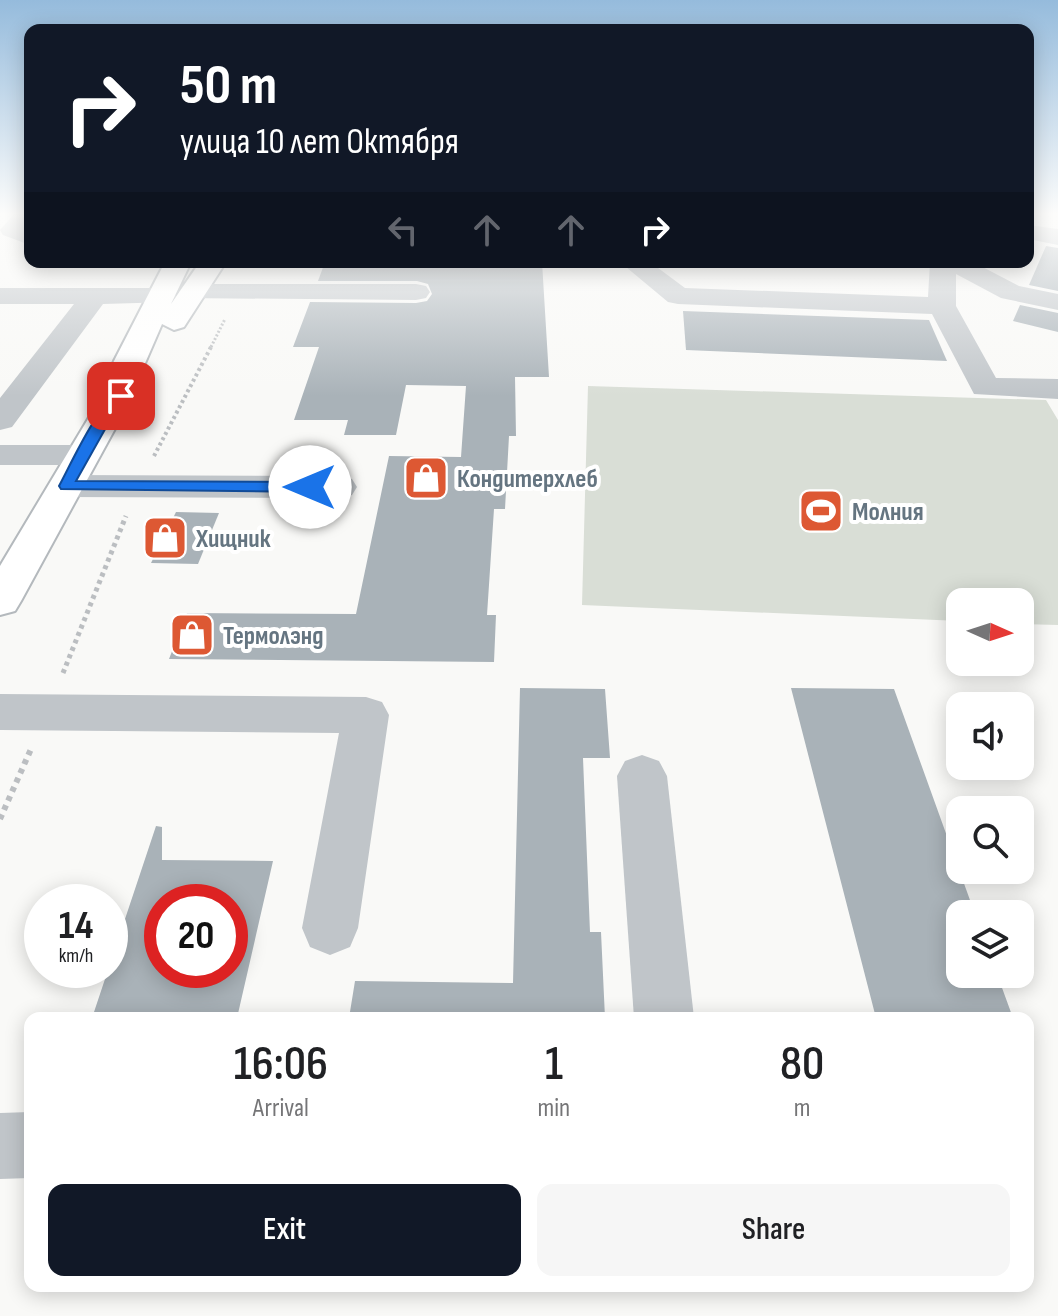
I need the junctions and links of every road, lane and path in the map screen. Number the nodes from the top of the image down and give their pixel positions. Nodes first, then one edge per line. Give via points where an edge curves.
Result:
1 (137, 273) edge
2 (173, 273) edge
3 (205, 273) edge
4 (648, 273) edge
5 (943, 273) edge
6 (975, 273) edge
7 (193, 292) junction
8 (239, 292) junction
9 (416, 292) dead end
10 (0, 296) edge
11 (95, 296) junction
12 (162, 296) junction
13 (1058, 302) edge
14 (942, 306) junction
15 (1058, 389) edge
16 (10, 393) edge
17 (107, 414) junction
18 (0, 420) edge
19 (0, 455) edge
20 (75, 471) junction
21 (138, 486) junction
22 (339, 487) dead end
23 (0, 601) edge
24 (0, 712) edge
25 (48, 712) junction
26 (642, 776) dead end
27 (0, 819) edge
28 (330, 928) dead end
29 (663, 1012) edge
30 (24, 1145) edge
31 (0, 1146) edge

1 - 12 street
2 - 12 main road
3 - 7 main road
4 - 14 street via 678,296
5 - 14 street
6 - 13 street via 1011,292
7 - 8 street
7 - 17 main road via 149,362
8 - 9 street
8 - 21 path
10 - 11 street
11 - 12 street
11 - 16 street
12 - 17 main road
14 - 15 street via 985,387
16 - 18 street
17 - 20 main road
19 - 20 street
20 - 21 street
20 - 23 main road
21 - 22 street
21 - 25 path
24 - 25 street
25 - 27 path
25 - 28 street via 366,715
26 - 29 street
30 - 31 street

